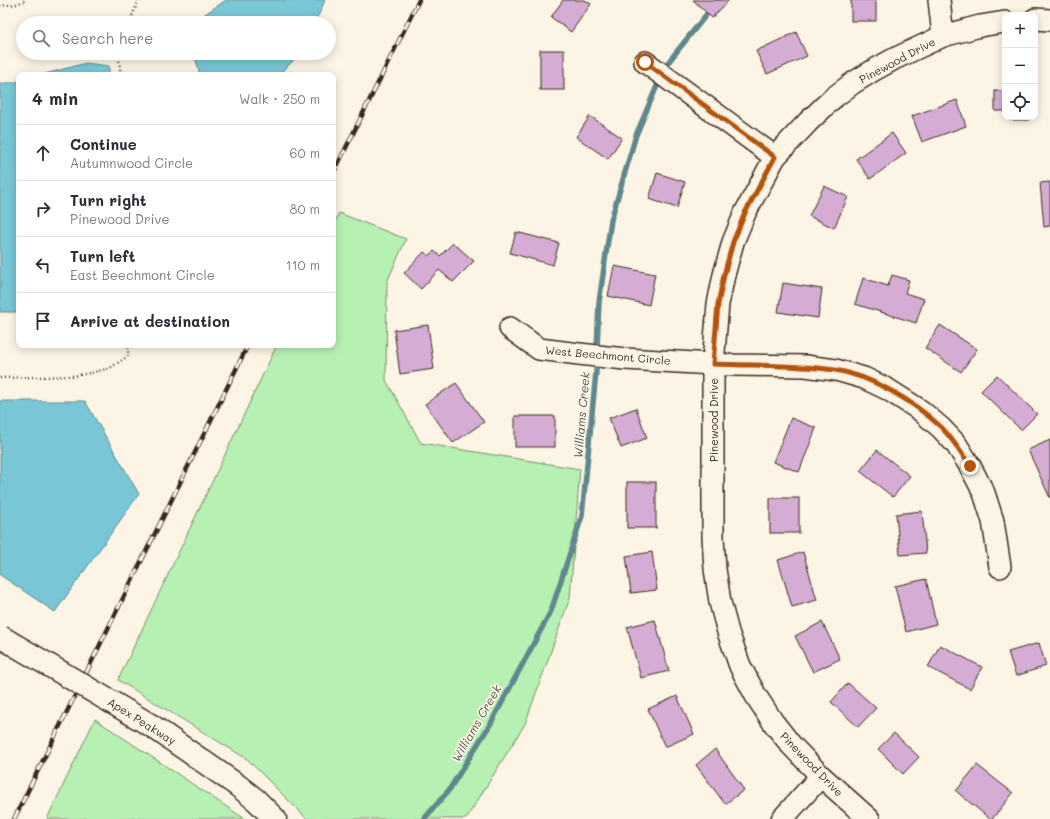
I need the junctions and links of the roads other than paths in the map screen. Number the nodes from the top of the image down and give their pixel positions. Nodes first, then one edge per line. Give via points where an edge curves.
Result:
1 (939, 0) edge
2 (1038, 19) edge
3 (1050, 20) edge
4 (1002, 22) edge
5 (943, 36) junction
6 (645, 62) dead end
7 (775, 157) junction
8 (510, 328) dead end
9 (713, 364) junction
10 (1000, 567) dead end
11 (1, 637) edge
12 (821, 776) junction
13 (275, 819) edge
14 (782, 819) edge
15 (869, 819) edge

1 - 5 street
2 - 3 street
4 - 5 street, Pinewood Drive
5 - 7 street, Pinewood Drive via 887,62 853,83 828,103
6 - 7 street
7 - 9 street, Pinewood Drive via 745,213 733,242 718,304
8 - 9 street, West Beechmont Circle via 539,348 624,359
9 - 10 street, West Beechmont Circle via 805,366 836,370 864,378 920,410 956,444 984,493 994,522
9 - 12 street, Pinewood Drive via 713,529 720,602 740,666 756,696 791,745
11 - 13 main road, Apex Peakway, bridge via 152,726 238,785
12 - 14 street
12 - 15 street, Pinewood Drive

